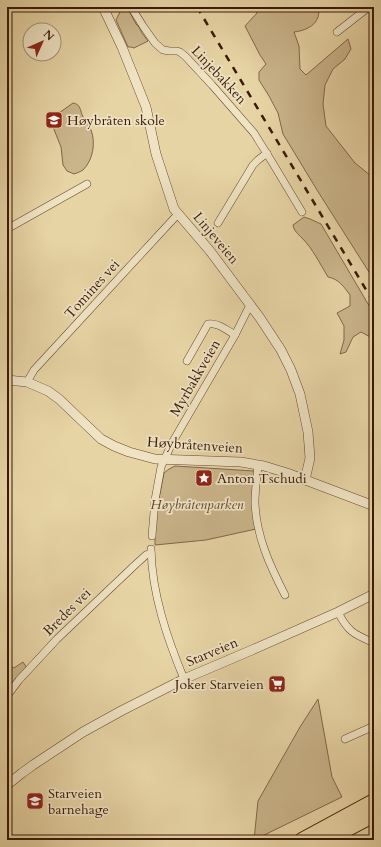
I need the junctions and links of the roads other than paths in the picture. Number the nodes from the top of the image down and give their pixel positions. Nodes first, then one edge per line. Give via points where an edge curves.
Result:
1 (103, 7) edge
2 (131, 7) edge
3 (369, 7) edge
4 (337, 32) dead end
5 (267, 153) junction
6 (87, 184) dead end
7 (302, 212) dead end
8 (178, 214) junction
9 (218, 223) dead end
10 (7, 229) edge
11 (250, 305) junction
12 (235, 335) junction
13 (187, 362) dead end
14 (7, 380) edge
15 (27, 382) junction
16 (164, 460) junction
17 (258, 465) junction
18 (306, 480) junction
19 (374, 506) edge
20 (152, 536) dead end
21 (374, 594) edge
22 (285, 595) dead end
23 (338, 612) junction
24 (374, 643) edge
25 (184, 679) junction
26 (7, 696) edge
27 (374, 726) edge
28 (346, 739) dead end
29 (7, 785) edge
30 (374, 800) edge
31 (374, 815) edge
32 (323, 836) edge
33 (295, 840) edge
34 (302, 840) edge

1 - 8 street, Linjeveien via 146,107 156,154 174,209
2 - 5 street, Linjebakken via 155,43 166,51 180,52 189,60 254,134
3 - 4 street
5 - 7 street, Linjebakken
5 - 9 street via 253,165
6 - 10 street
8 - 11 street, Linjeveien via 210,251
8 - 15 street, Tomines vei via 34,370
11 - 12 street, Myrbakkveien
11 - 18 street, Linjeveien via 281,350 300,394 310,447
12 - 13 street via 216,324 208,324
12 - 16 street, Myrbakkveien
14 - 15 street, Høybråtenveien
15 - 16 street, Høybråtenveien via 54,395 101,439 138,455
16 - 17 street, Høybråtenveien via 226,461
16 - 20 street, Myrbakkveien via 155,500
17 - 18 street, Høybråtenveien via 278,469
17 - 22 street via 255,502 257,521 266,555
18 - 19 street, Høybråtenveien
21 - 23 street, Starveien
23 - 24 street via 350,631
23 - 25 street, Starveien
25 - 26 street, Bredes vei via 160,612 151,551 70,626
25 - 29 street, Starveien via 83,732
27 - 28 street
30 - 32 highway
31 - 32 highway
32 - 33 highway
32 - 34 highway

